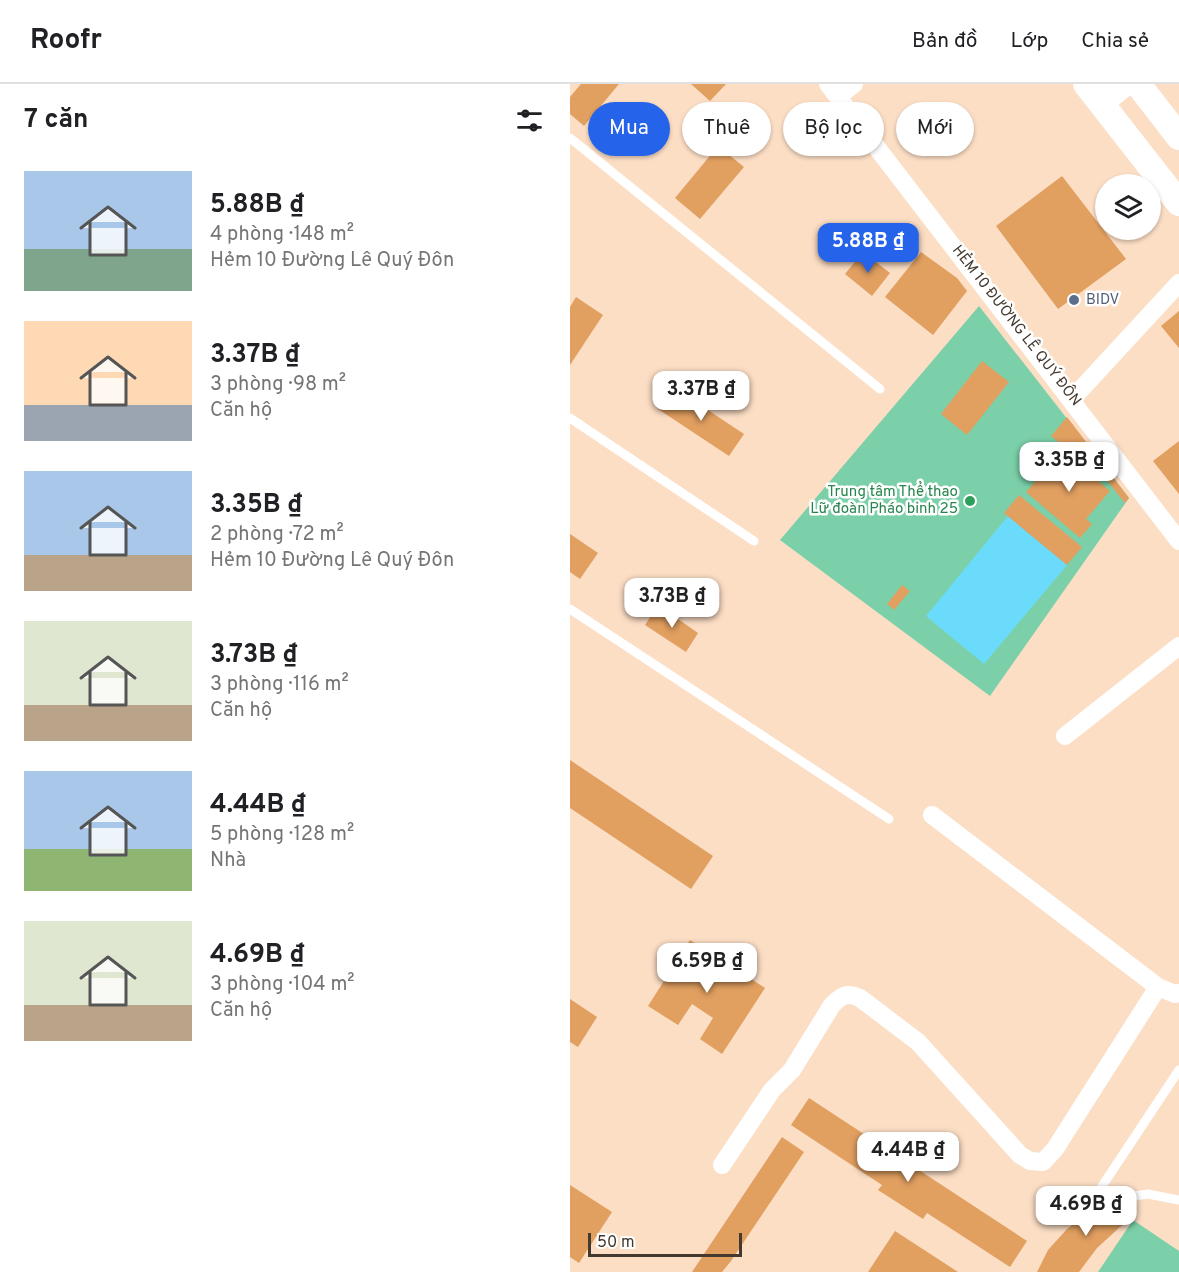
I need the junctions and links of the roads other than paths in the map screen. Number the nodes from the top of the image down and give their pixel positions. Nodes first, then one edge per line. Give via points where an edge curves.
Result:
1 (854, 84) edge
2 (1124, 84) edge
3 (1138, 84) edge
4 (833, 90) edge
5 (1094, 93) edge
6 (1179, 137) edge
7 (570, 138) edge
8 (1179, 203) edge
9 (1179, 283) edge
10 (880, 389) dead end
11 (1072, 399) junction
12 (570, 418) edge
13 (754, 541) dead end
14 (1179, 541) edge
15 (570, 609) edge
16 (1179, 646) edge
17 (1065, 736) dead end
18 (932, 815) dead end
19 (889, 819) dead end
20 (1158, 987) junction
21 (1179, 993) edge
22 (1179, 1070) edge
23 (722, 1165) dead end
24 (1122, 1198) dead end
25 (1179, 1200) edge
26 (1079, 1221) dead end

1 - 4 street
2 - 5 main road
3 - 6 main road
4 - 11 street, HẺM 10 ĐƯỜNG LÊ QUÝ ĐÔN
5 - 8 main road
7 - 10 lane
9 - 11 street
11 - 14 street, HẺM 10 ĐƯỜNG LÊ QUÝ ĐÔN
12 - 13 lane
15 - 19 lane
16 - 17 street
18 - 20 street
20 - 21 street
20 - 23 street via 1043,1162 1020,1155 918,1042 850,994 832,1005 792,1070 772,1090
22 - 26 lane
24 - 25 lane via 1148,1194

